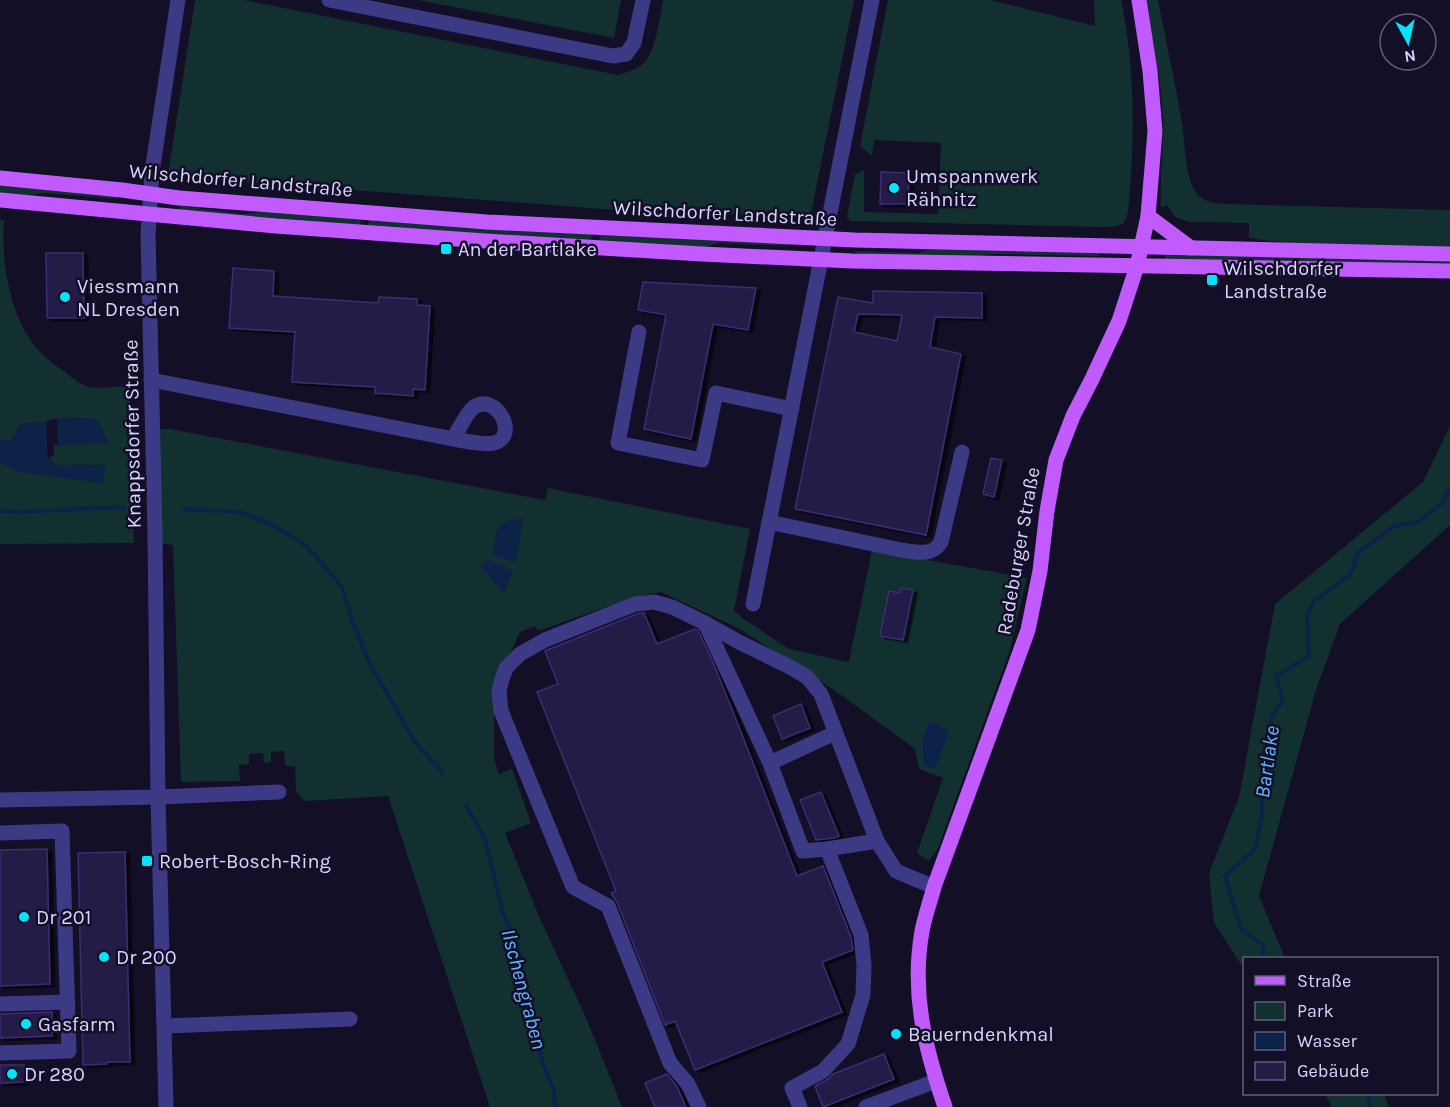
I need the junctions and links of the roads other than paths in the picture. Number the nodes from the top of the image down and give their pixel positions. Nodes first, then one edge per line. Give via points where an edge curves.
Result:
1 (178, 0) edge
2 (329, 0) edge
3 (643, 0) edge
4 (872, 0) edge
5 (1139, 0) edge
6 (0, 178) edge
7 (150, 194) junction
8 (0, 201) edge
9 (149, 215) junction
10 (1148, 216) junction
11 (825, 239) junction
12 (1140, 247) junction
13 (1191, 248) junction
14 (1450, 254) edge
15 (821, 260) junction
16 (1137, 266) junction
17 (1450, 271) edge
18 (639, 332) dead end
19 (151, 380) junction
20 (792, 409) junction
21 (453, 439) dead end
22 (962, 452) dead end
23 (769, 522) junction
24 (753, 604) dead end
25 (705, 622) junction
26 (836, 733) junction
27 (770, 762) junction
28 (279, 792) dead end
29 (158, 797) junction
30 (0, 800) edge
31 (0, 833) edge
32 (877, 841) junction
33 (827, 849) junction
34 (934, 887) junction
35 (68, 1002) junction
36 (0, 1004) edge
37 (350, 1019) dead end
38 (165, 1026) junction
39 (0, 1053) edge
40 (936, 1081) junction
41 (166, 1107) edge
42 (699, 1107) edge
43 (800, 1107) edge
44 (866, 1107) edge
45 (945, 1107) edge

1 - 7 street, Knappsdorfer Straße
2 - 3 street via 613,56 626,54 634,43
4 - 11 street
5 - 10 main road, Radeburger Straße via 1155,131
6 - 7 main road, Wilschdorfer Landstraße
7 - 9 street, Knappsdorfer Straße
7 - 11 main road, Wilschdorfer Landstraße via 486,222
8 - 9 main road
9 - 15 main road via 476,240
9 - 19 street, Knappsdorfer Straße
10 - 12 main road, Radeburger Straße
10 - 13 main road
11 - 12 main road, Wilschdorfer Landstraße
11 - 15 street
12 - 13 main road, Wilschdorfer Landstraße
12 - 16 main road, Radeburger Straße
13 - 14 main road, Wilschdorfer Landstraße
15 - 16 main road
15 - 20 street
16 - 17 main road
16 - 34 main road, Radeburger Straße via 1119,321 1056,460 1028,630
18 - 20 street via 618,443 702,460 716,393
19 - 21 street
19 - 29 street, Knappsdorfer Straße
20 - 23 street
22 - 23 street via 941,542 929,552
23 - 24 street
25 - 26 street via 807,677 821,694
25 - 27 street
25 - 42 street via 654,602 635,604 520,654 506,668 499,691 501,711 573,887 608,906 670,1063 688,1084
26 - 27 street
26 - 32 street
27 - 33 street via 803,851
28 - 29 street
29 - 30 street
29 - 38 street
31 - 35 street via 62,831
32 - 33 street
32 - 34 street via 896,871
33 - 43 street via 861,935 863,995 848,1044 823,1071 792,1088
34 - 40 main road, Radeburger Straße via 922,930 918,1000
35 - 36 street
35 - 39 street via 69,1051
37 - 38 street
38 - 41 street
40 - 44 street
40 - 45 main road, Radeburger Straße

